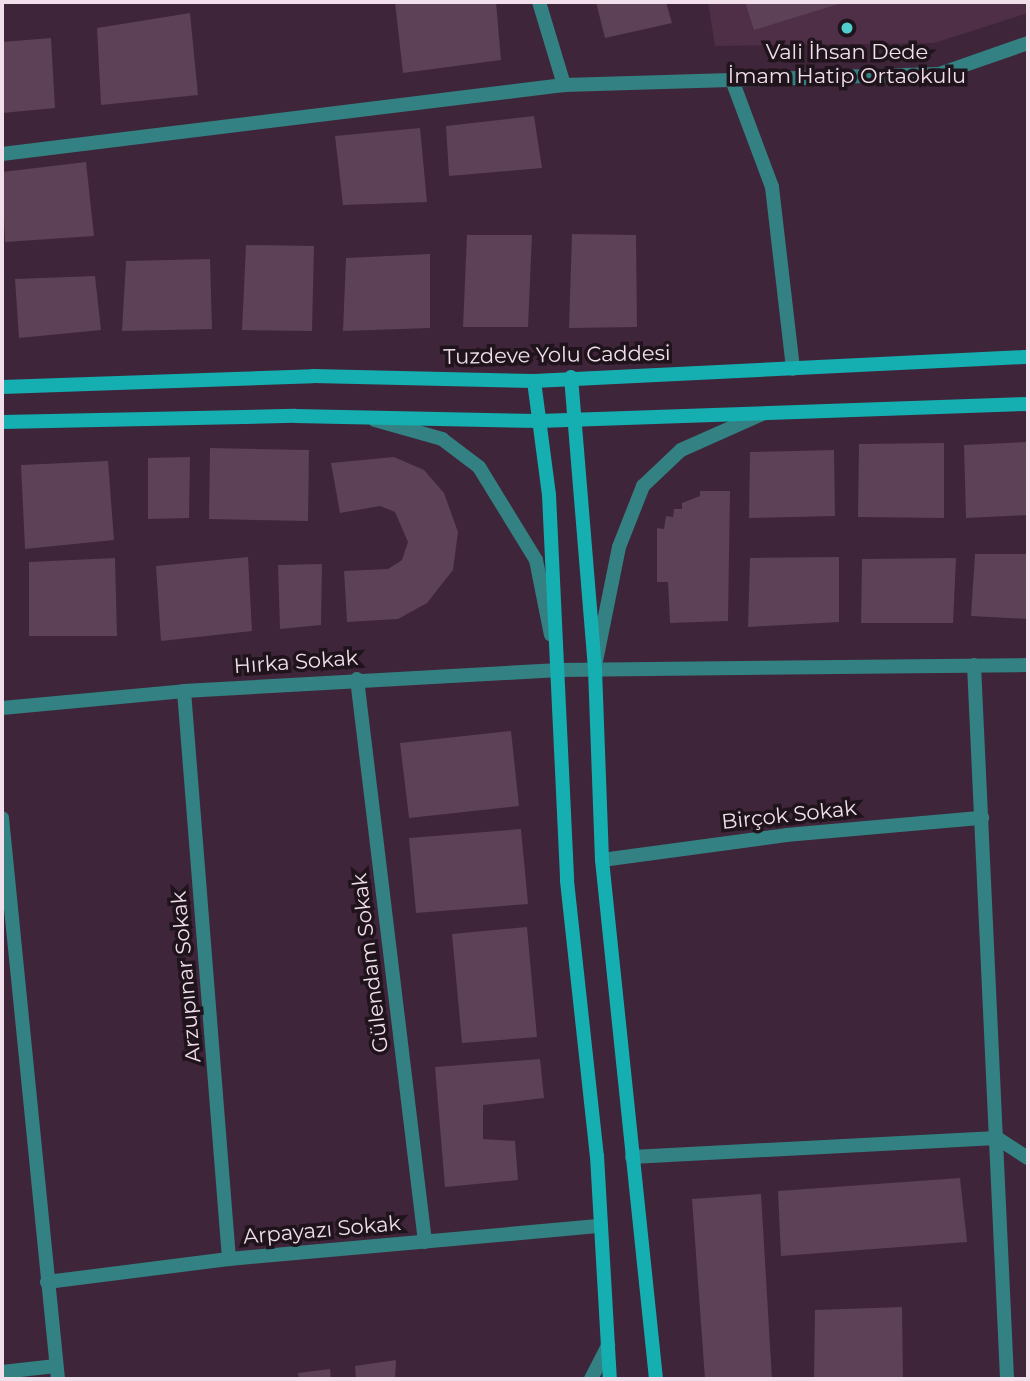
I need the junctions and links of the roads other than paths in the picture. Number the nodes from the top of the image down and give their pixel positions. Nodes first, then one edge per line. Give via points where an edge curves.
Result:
1 (539, 2) edge
2 (1028, 43) edge
3 (732, 80) junction
4 (564, 85) junction
5 (2, 154) edge
6 (1028, 357) edge
7 (793, 369) junction
8 (571, 377) junction
9 (534, 381) junction
10 (2, 387) edge
11 (1028, 404) edge
12 (768, 412) junction
13 (572, 416) junction
14 (363, 417) junction
15 (539, 421) junction
16 (2, 422) edge
17 (974, 665) junction
18 (1028, 665) edge
19 (594, 669) junction
20 (559, 670) junction
21 (357, 679) junction
22 (184, 691) junction
23 (2, 708) edge
24 (2, 818) edge
25 (982, 818) junction
26 (602, 860) junction
27 (997, 1138) junction
28 (632, 1157) junction
29 (1028, 1158) edge
30 (601, 1226) junction
31 (425, 1242) junction
32 (229, 1259) junction
33 (47, 1282) junction
34 (608, 1345) junction
35 (2, 1372) edge
36 (57, 1373) edge
37 (591, 1379) edge
38 (610, 1379) edge
39 (656, 1379) edge
40 (1007, 1379) edge

1 - 4 street
2 - 3 street via 939,74
3 - 4 street
3 - 7 street via 772,187
4 - 5 street
6 - 7 main road, Tuzdeve Yolu Caddesi
7 - 8 main road, Tuzdeve Yolu Caddesi
8 - 9 main road, Tuzdeve Yolu Caddesi
8 - 13 main road
9 - 10 main road, Tuzdeve Yolu Caddesi via 313,376
9 - 15 main road
11 - 12 main road
12 - 13 main road
12 - 19 street via 681,450 643,486 619,547
13 - 15 main road
13 - 19 main road
14 - 15 main road
14 - 16 main road
14 - 20 street via 442,439 479,467 536,560
15 - 20 main road via 549,495
17 - 18 street, Hırka Sokak
17 - 19 street, Hırka Sokak
17 - 25 street
19 - 20 street, Hırka Sokak
19 - 26 main road
20 - 21 street, Hırka Sokak
20 - 30 main road via 567,881
21 - 22 street, Hırka Sokak
21 - 31 street, Gülendam Sokak
22 - 23 street, Hırka Sokak
22 - 32 street, Arzupınar Sokak
24 - 33 street
25 - 26 street, Birçok Sokak via 786,835
25 - 27 street
26 - 28 main road
27 - 28 street
27 - 29 street
27 - 40 street
28 - 39 main road
30 - 31 street, Arpayazı Sokak
30 - 34 main road
31 - 32 street, Arpayazı Sokak
32 - 33 street, Arpayazı Sokak
33 - 36 street
34 - 37 street
34 - 38 main road
35 - 36 street

